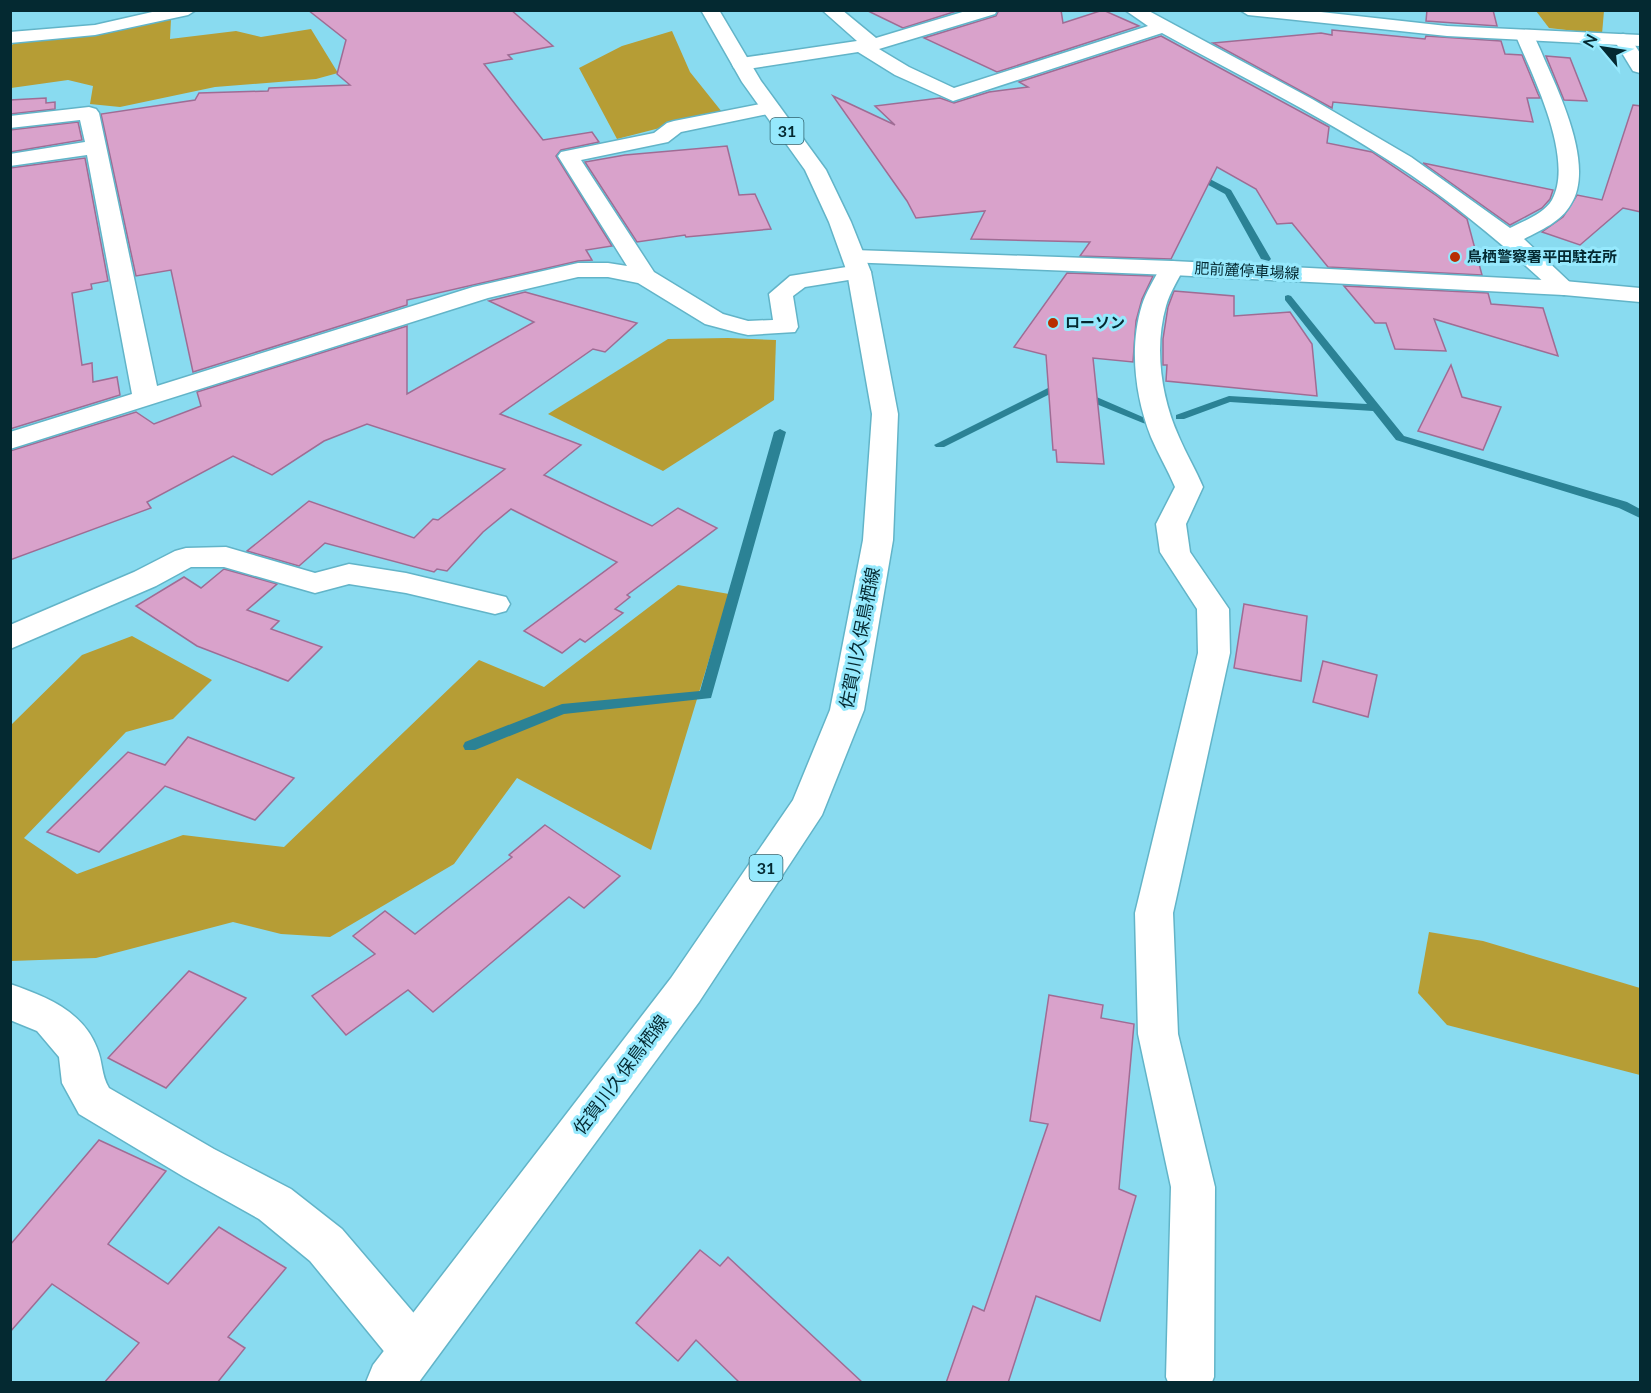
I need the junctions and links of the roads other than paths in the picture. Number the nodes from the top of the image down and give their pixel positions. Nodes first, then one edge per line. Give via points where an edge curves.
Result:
1 (188, 10) edge
2 (710, 10) edge
3 (830, 10) edge
4 (989, 10) edge
5 (1133, 10) edge
6 (1248, 10) edge
7 (1162, 27) junction
8 (1532, 29) junction
9 (10, 38) edge
10 (1632, 40) edge
11 (868, 46) junction
12 (741, 64) junction
13 (1641, 67) edge
14 (770, 108) junction
15 (10, 122) edge
16 (96, 147) junction
17 (10, 160) edge
18 (1509, 238) junction
19 (856, 264) junction
20 (1172, 268) junction
21 (645, 277) junction
22 (1564, 288) junction
23 (1641, 295) edge
24 (146, 398) junction
25 (10, 441) edge
26 (495, 604) dead end
27 (10, 638) edge
28 (10, 1001) edge
29 (401, 1366) edge
30 (1189, 1381) edge

1 - 9 street via 95,30
2 - 12 street, 佐賀川久保鳥栖線 / 31
3 - 11 street
4 - 11 street
5 - 7 street
6 - 8 street via 1378,25
7 - 11 street via 953,95 902,71
7 - 18 street via 1404,160
8 - 10 street
8 - 18 street via 1559,119 1569,190 1546,217
10 - 13 street
11 - 12 street
12 - 14 street, 佐賀川久保鳥栖線 / 31
14 - 19 street, 佐賀川久保鳥栖線 / 31 via 814,170
14 - 21 street via 674,127 661,138 568,156
15 - 16 street via 89,112
16 - 17 street
16 - 24 street
18 - 22 street
19 - 20 street, 肥前麓停車場線
19 - 21 street, 肥前麓停車場線 via 798,281 781,294 786,327 748,328 714,319
19 - 29 street, 佐賀川久保鳥栖線 / 31 via 885,414 878,540 847,710 809,805 685,990
20 - 22 street, 肥前麓停車場線
20 - 30 street via 1153,308 1146,343 1162,430 1189,488 1171,524 1175,552 1213,609 1214,653 1154,913 1158,1034 1193,1187
21 - 24 street via 608,270 578,270 481,292
22 - 23 street, 肥前麓停車場線
24 - 25 street
26 - 27 street via 349,574 315,583 226,556 186,558
28 - 29 street via 51,1020 78,1050 83,1083 94,1101 275,1204 327,1245

